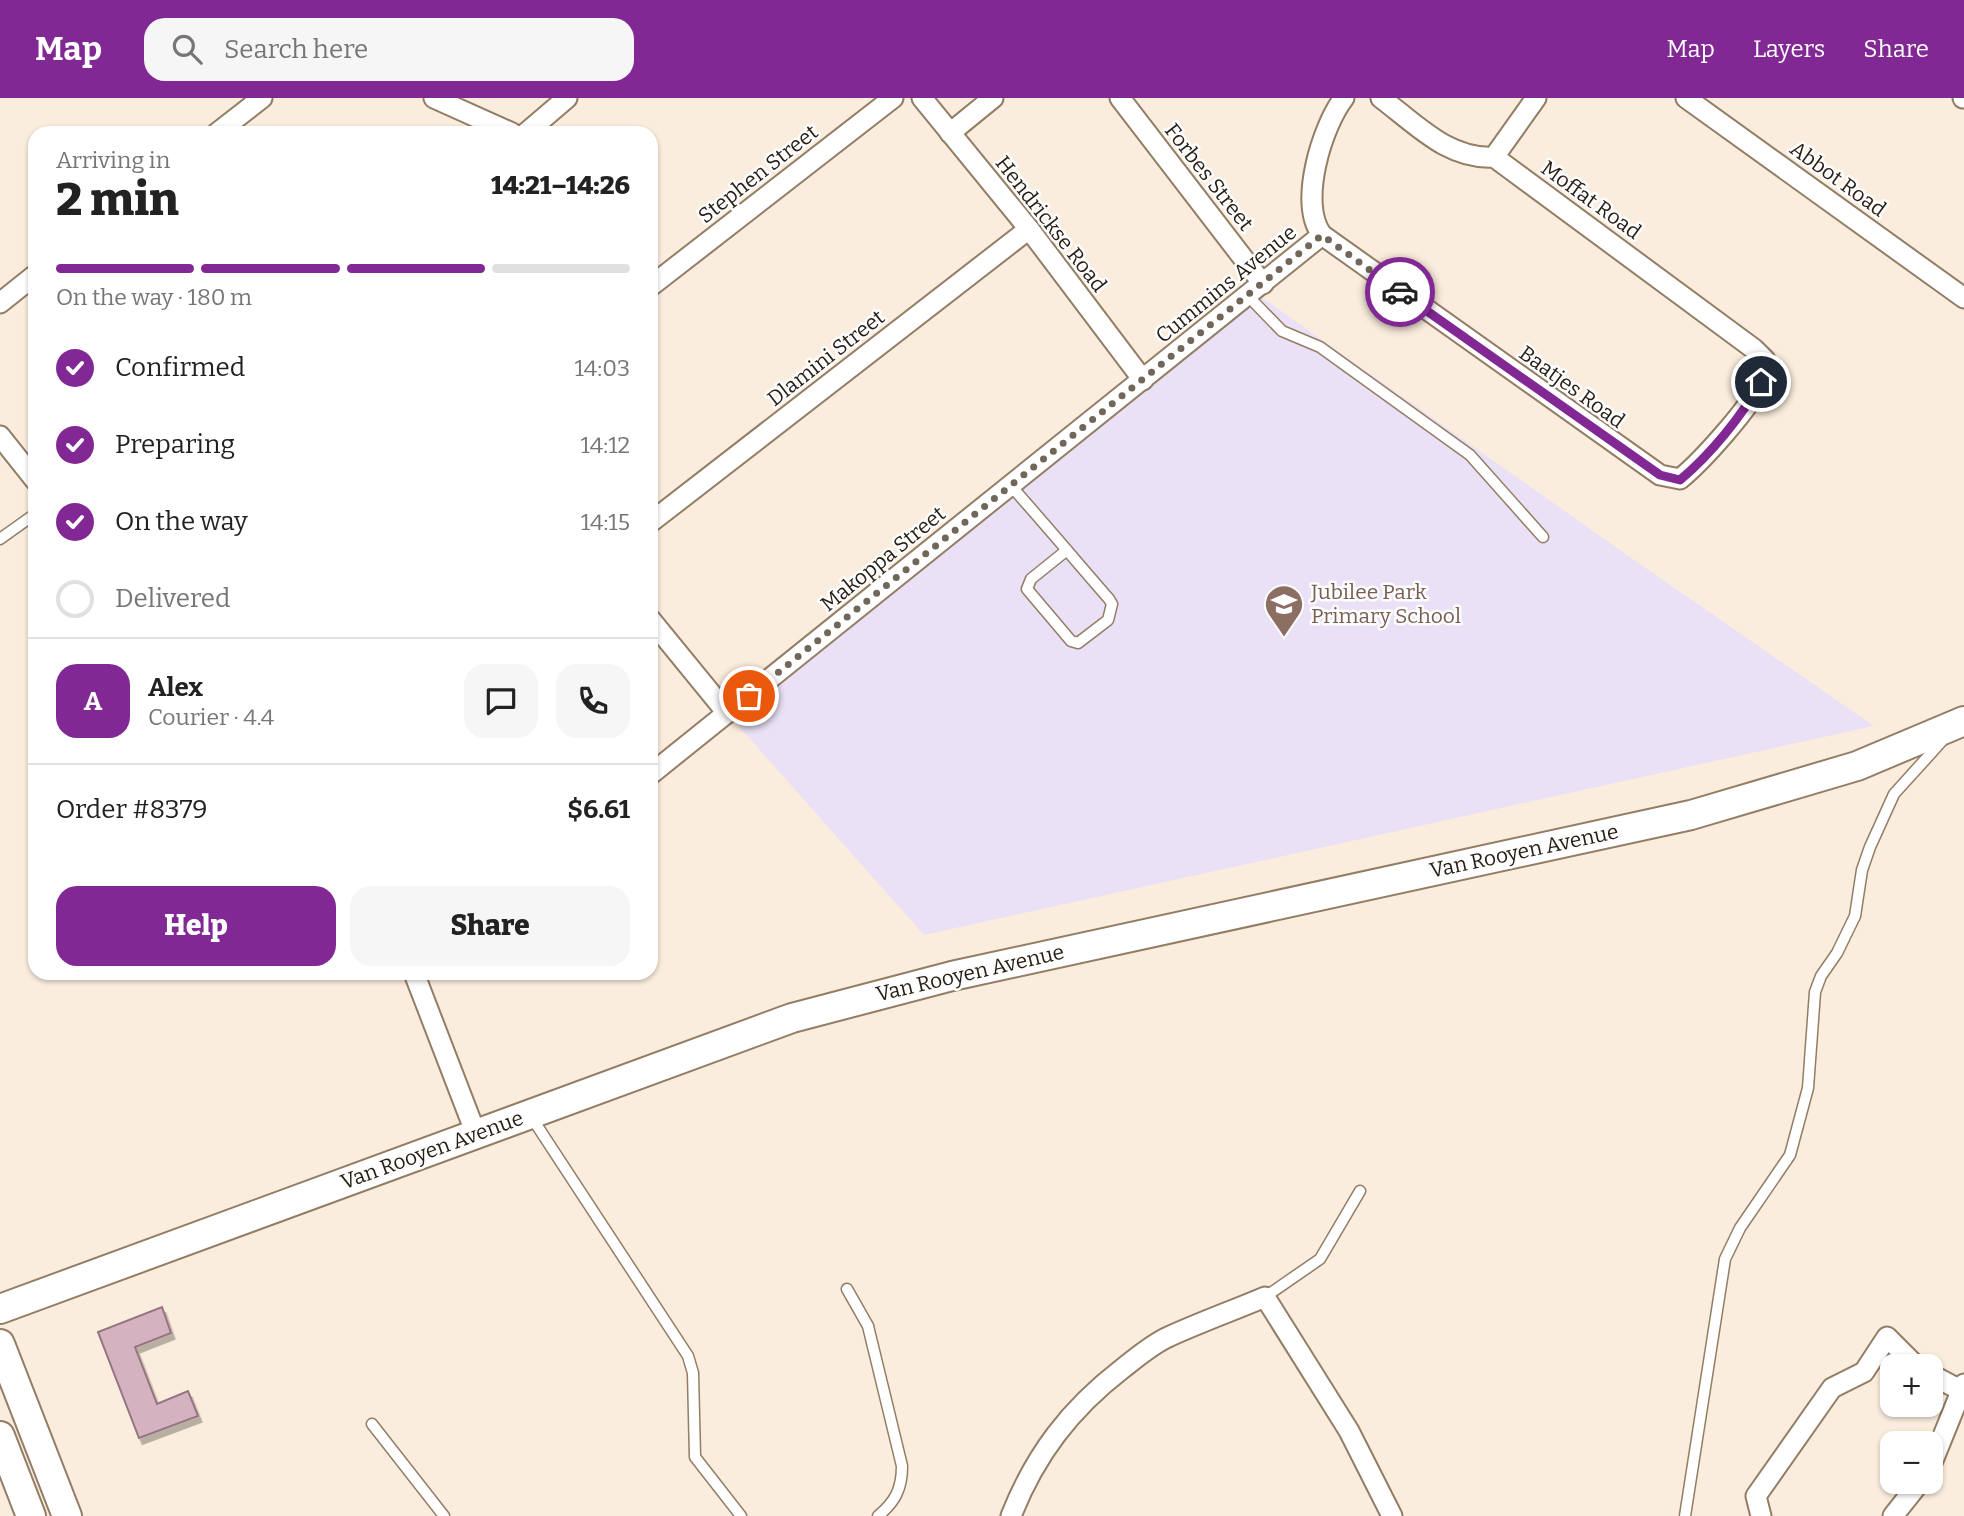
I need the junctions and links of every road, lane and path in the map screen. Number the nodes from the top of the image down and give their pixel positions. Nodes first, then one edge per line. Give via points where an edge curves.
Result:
1 (262, 98) edge
2 (434, 98) edge
3 (568, 98) edge
4 (893, 98) edge
5 (922, 98) edge
6 (993, 98) edge
7 (1120, 98) edge
8 (1344, 98) edge
9 (1381, 98) edge
10 (1536, 98) edge
11 (1686, 98) edge
12 (226, 126) edge
13 (496, 126) edge
14 (534, 126) edge
15 (950, 133) junction
16 (1494, 157) junction
17 (1029, 229) junction
18 (1322, 235) junction
19 (28, 281) edge
20 (658, 281) edge
21 (1255, 290) junction
22 (1964, 298) edge
23 (0, 303) edge
24 (1765, 360) joint
25 (1143, 380) junction
26 (0, 436) edge
27 (28, 471) edge
28 (1011, 486) junction
29 (658, 517) edge
30 (28, 519) edge
31 (1543, 537) dead end
32 (0, 539) edge
33 (1067, 550) junction
34 (658, 629) edge
35 (727, 713) junction
36 (1959, 723) edge
37 (658, 768) edge
38 (417, 980) edge
39 (530, 1115) junction
40 (476, 1134) junction
41 (1360, 1191) dead end
42 (846, 1289) dead end
43 (1265, 1297) junction
44 (0, 1309) edge
45 (0, 1344) edge
46 (1904, 1354) edge
47 (1943, 1384) edge
48 (1961, 1398) edge
49 (372, 1424) dead end
50 (0, 1436) edge
51 (1943, 1439) edge
52 (1910, 1494) edge
53 (31, 1516) edge
54 (67, 1516) edge
55 (444, 1516) edge
56 (741, 1516) edge
57 (878, 1516) edge
58 (1011, 1516) edge
59 (1392, 1516) edge
60 (1685, 1516) edge
61 (1761, 1516) edge
62 (1893, 1516) edge

1 - 12 street
2 - 13 street
3 - 14 street
4 - 20 street, Stephen Street
5 - 15 street, Hendrickse Road
6 - 15 street
7 - 21 street, Forbes Street
8 - 18 street, Cummins Avenue via 1333,112 1315,172 1312,216
9 - 16 street via 1452,150 1472,158
10 - 16 street
11 - 22 street, Abbot Road
15 - 17 street, Hendrickse Road
16 - 24 street, Moffat Road
17 - 25 street, Hendrickse Road
17 - 29 street, Dlamini Street
18 - 21 street, Cummins Avenue
18 - 24 street, Baatjes Road via 1660,475 1680,480 1692,470 1750,400 1761,382
19 - 23 street
21 - 25 street, Cummins Avenue
21 - 31 lane via 1282,331 1320,347 1470,455
25 - 28 street, Makoppa Street
26 - 27 street
28 - 33 lane
28 - 35 street, Makoppa Street
30 - 32 lane
33 - 33 lane via 1112,604 1108,620 1078,643 1027,589 1031,579
34 - 35 street
35 - 37 street, Makoppa Street
36 - 39 street, Van Rooyen Avenue via 1857,766 1691,815 854,1000 792,1018
36 - 60 lane via 1894,794 1862,870 1855,916 1815,992 1808,1088 1790,1155 1740,1228 1725,1259
38 - 40 street
39 - 40 street, Van Rooyen Avenue
39 - 56 lane via 688,1356 693,1373 695,1457
40 - 44 street, Van Rooyen Avenue
41 - 43 lane via 1320,1259
42 - 57 lane via 868,1326 902,1466 895,1500
43 - 58 street via 1165,1339 1092,1392 1040,1454
43 - 59 street via 1349,1431
45 - 54 street
46 - 61 street via 1887,1337 1864,1372 1832,1388 1756,1496
47 - 48 street
48 - 51 street
49 - 55 lane
50 - 53 street
52 - 62 street

